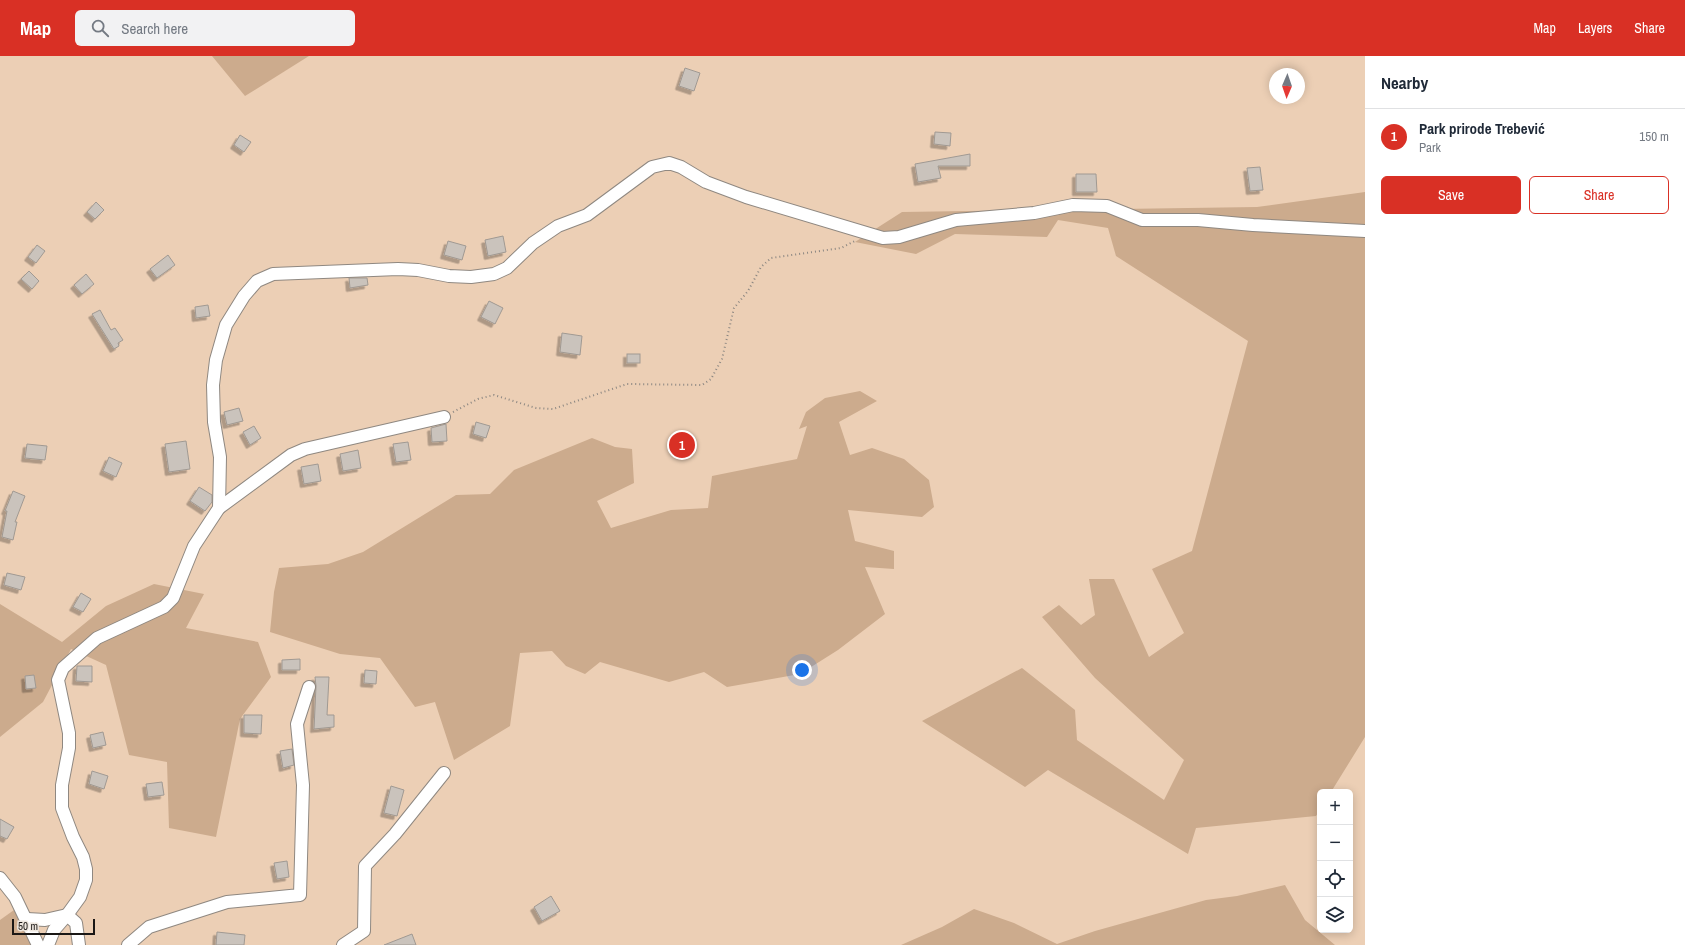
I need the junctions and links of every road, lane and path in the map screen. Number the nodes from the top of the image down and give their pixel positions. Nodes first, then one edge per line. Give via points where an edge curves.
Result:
1 (1365, 231) edge
2 (866, 234) junction
3 (444, 416) joint
4 (219, 508) junction
5 (309, 687) dead end
6 (444, 773) dead end
7 (0, 878) edge
8 (67, 915) junction
9 (27, 919) junction
10 (38, 945) edge
11 (48, 945) edge
12 (78, 945) edge
13 (128, 945) edge
14 (343, 945) edge

1 - 2 street via 1198,220 1142,220 1107,206 1080,205 1034,213 956,220 899,237 882,238
2 - 3 path via 841,248 771,258 760,267 748,291 734,308 722,360 711,378 702,385 627,384 553,409 536,408 494,395 478,399
2 - 4 street via 746,197 706,182 669,163 652,168 587,215 558,226 533,243 507,268 494,274 449,276 398,268 273,274 257,281 244,296 226,325 216,360 213,385 214,422 220,457
3 - 4 street via 305,449 291,455
4 - 8 street via 194,546 173,598 164,607 97,638 63,668 58,680 69,733 62,785 62,808 86,869 86,880 80,897
5 - 13 street via 297,724 302,785 300,895 227,902 149,927
6 - 14 street via 395,834 365,866 364,931
7 - 9 street via 15,897
8 - 9 street via 45,920
8 - 11 street via 54,930
8 - 12 street via 76,923
9 - 10 street

